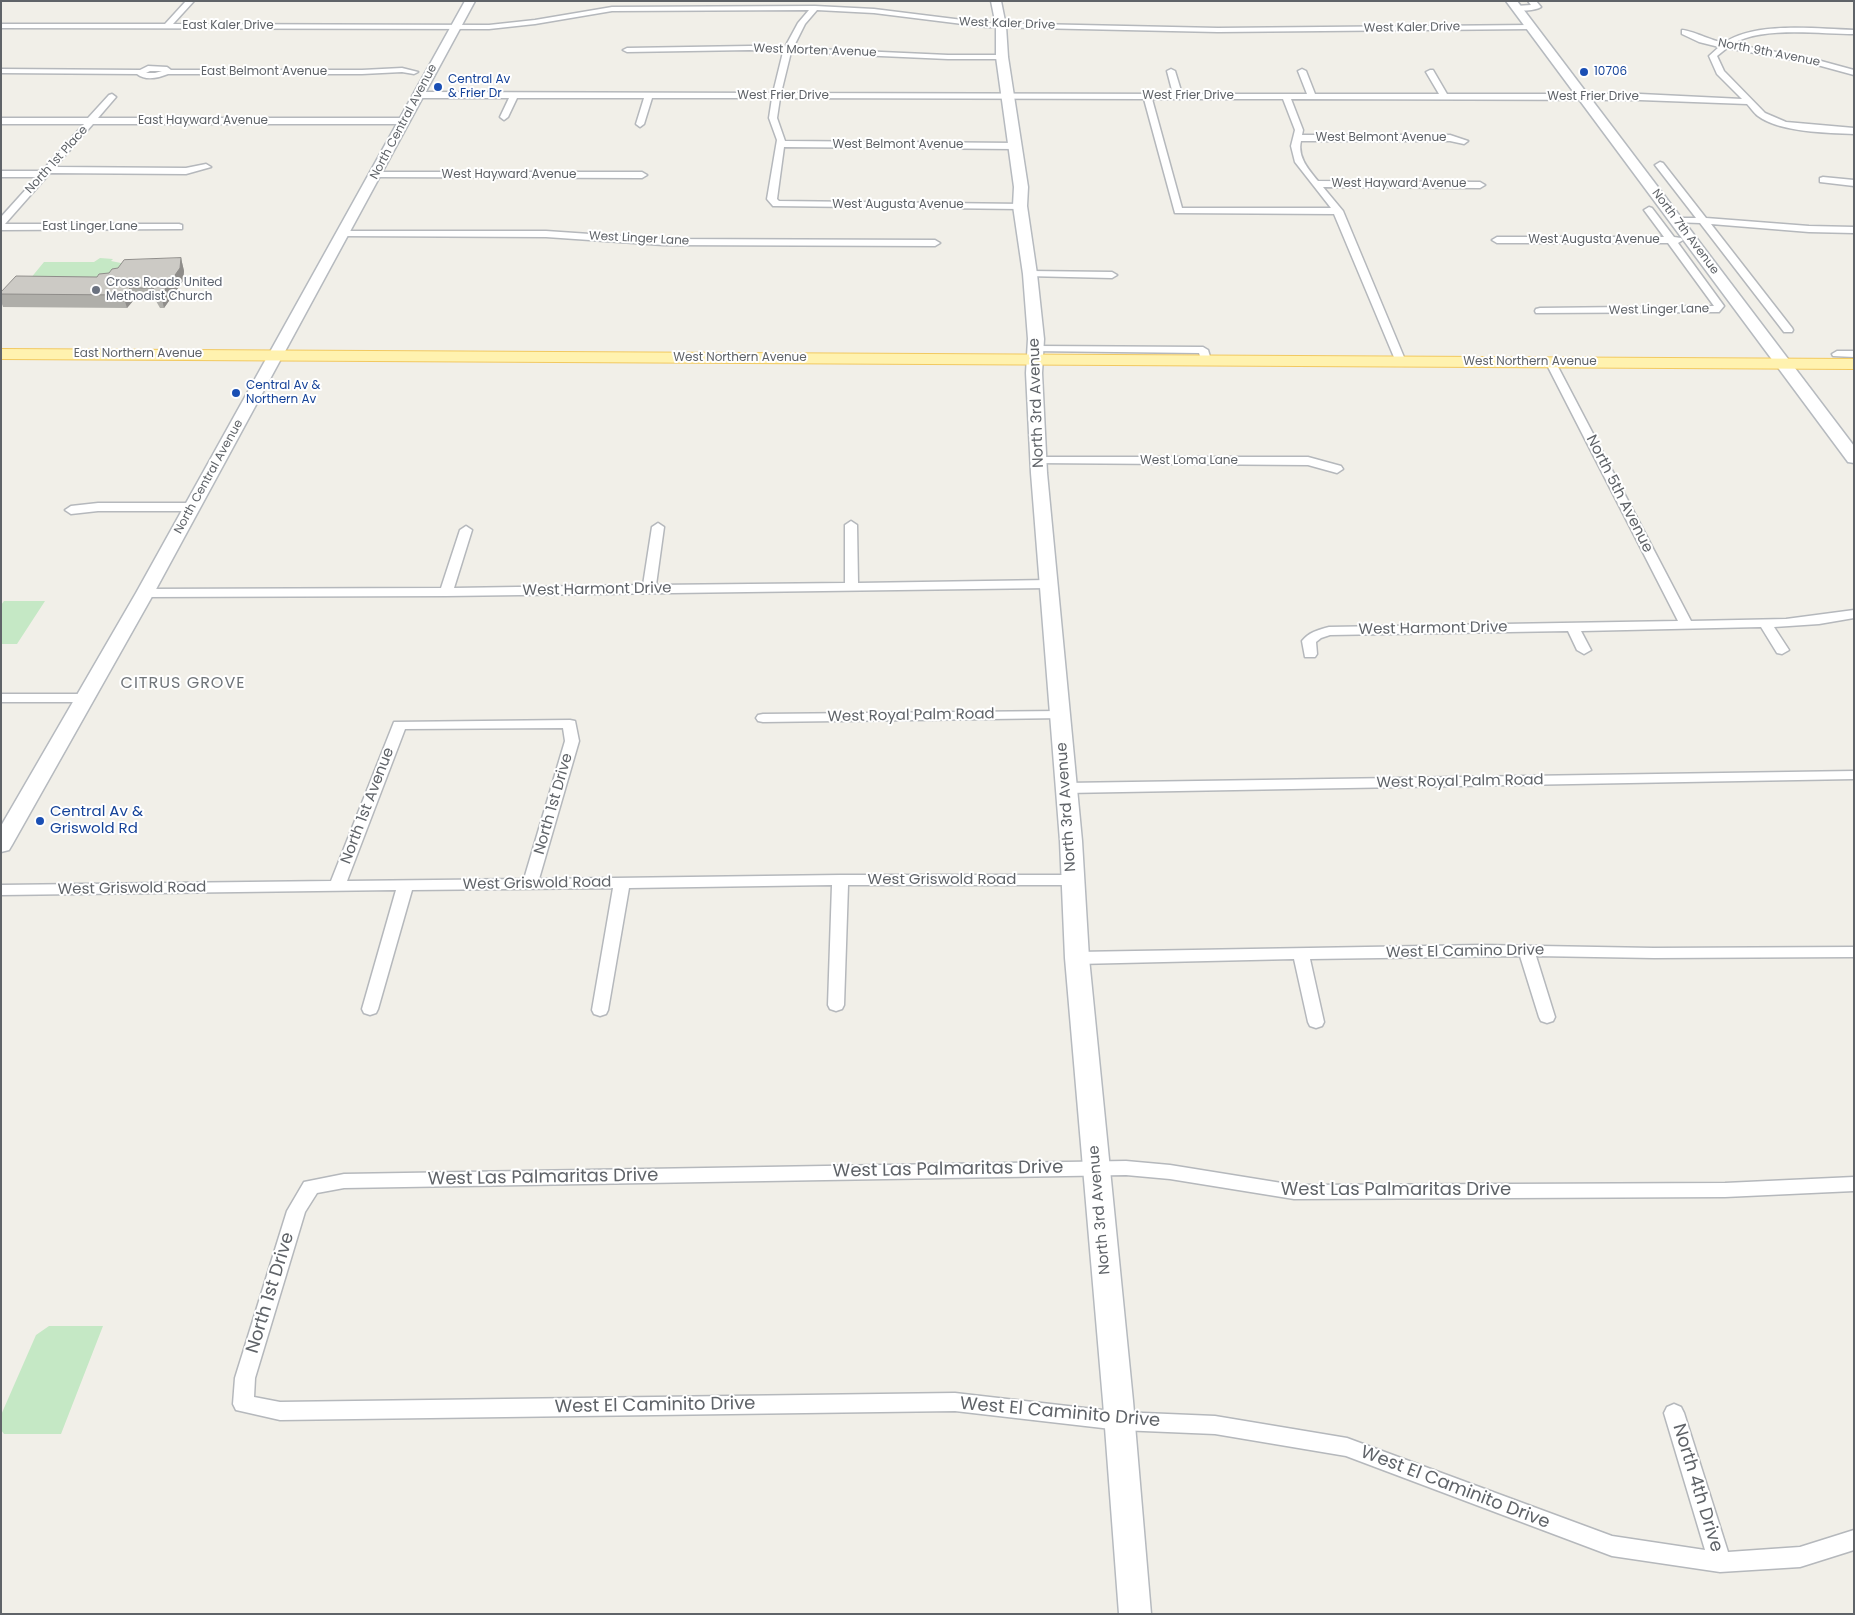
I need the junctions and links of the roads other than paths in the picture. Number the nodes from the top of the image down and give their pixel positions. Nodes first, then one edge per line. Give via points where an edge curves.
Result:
1 (190, 1) edge
2 (470, 1) edge
3 (996, 1) edge
4 (1532, 1) edge
5 (885, 2) edge
6 (1513, 5) edge
7 (815, 8) junction
8 (874, 11) junction
9 (1, 26) edge
10 (167, 26) junction
11 (1001, 26) junction
12 (455, 27) junction
13 (1531, 27) junction
14 (1685, 32) dead end
15 (1854, 32) edge
16 (1724, 46) junction
17 (788, 49) junction
18 (627, 50) dead end
19 (1002, 57) junction
20 (1, 71) edge
21 (1170, 71) dead end
22 (1302, 71) dead end
23 (430, 72) junction
24 (1430, 72) dead end
25 (1854, 73) edge
26 (419, 95) junction
27 (514, 95) junction
28 (649, 95) junction
29 (776, 96) junction
30 (1008, 96) junction
31 (1147, 96) junction
32 (1178, 96) junction
33 (112, 97) dead end
34 (1286, 97) junction
35 (1312, 97) junction
36 (1445, 97) junction
37 (1584, 97) junction
38 (1748, 102) junction
39 (504, 117) dead end
40 (1, 121) edge
41 (92, 121) junction
42 (405, 121) junction
43 (640, 124) dead end
44 (1854, 131) edge
45 (1298, 138) junction
46 (1464, 141) dead end
47 (781, 144) junction
48 (1016, 146) junction
49 (1660, 165) dead end
50 (206, 167) dead end
51 (46, 172) junction
52 (1, 174) edge
53 (375, 175) junction
54 (642, 175) dead end
55 (1823, 180) dead end
56 (1854, 183) edge
57 (1318, 184) junction
58 (1480, 185) dead end
59 (1020, 206) junction
60 (1648, 210) dead end
61 (1338, 211) junction
62 (1676, 220) junction
63 (1703, 220) junction
64 (1, 223) edge
65 (1, 227) edge
66 (179, 227) dead end
67 (1854, 230) edge
68 (343, 234) junction
69 (1497, 240) dead end
70 (1671, 240) junction
71 (1691, 240) junction
72 (935, 243) dead end
73 (1030, 274) junction
74 (1112, 275) dead end
75 (1540, 311) dead end
76 (1788, 330) dead end
77 (1, 354) edge
78 (1035, 354) junction
79 (1837, 354) dead end
80 (1854, 354) edge
81 (275, 355) junction
82 (1401, 362) junction
83 (1551, 362) junction
84 (1785, 364) junction
85 (1854, 364) edge
86 (1854, 458) edge
87 (1039, 461) junction
88 (1337, 469) dead end
89 (193, 507) junction
90 (71, 510) dead end
91 (851, 524) dead end
92 (658, 527) dead end
93 (466, 530) dead end
94 (1049, 584) junction
95 (852, 586) junction
96 (649, 589) junction
97 (446, 592) junction
98 (145, 594) junction
99 (1854, 614) edge
100 (1765, 624) junction
101 (1687, 625) junction
102 (1573, 627) junction
103 (1584, 650) dead end
104 (1782, 650) dead end
105 (1310, 654) dead end
106 (1, 698) edge
107 (85, 698) junction
108 (1060, 715) junction
109 (763, 718) dead end
110 (399, 725) joint
111 (1854, 775) edge
112 (1066, 788) junction
113 (1, 844) edge
114 (840, 880) junction
115 (1072, 880) junction
116 (622, 883) junction
117 (530, 884) junction
118 (337, 886) junction
119 (405, 886) junction
120 (1, 890) edge
121 (1526, 950) junction
122 (1854, 952) edge
123 (1301, 955) junction
124 (1077, 958) junction
125 (836, 1005) dead end
126 (370, 1009) dead end
127 (600, 1010) dead end
128 (1547, 1016) dead end
129 (1316, 1022) dead end
130 (1097, 1168) junction
131 (1854, 1184) edge
132 (311, 1186) joint
133 (243, 1404) joint
134 (1674, 1414) dead end
135 (1120, 1420) junction
136 (1854, 1540) edge
137 (1720, 1562) junction
138 (1135, 1614) edge

1 - 10 street
2 - 12 main road, North Central Avenue
3 - 11 main road, North 3rd Avenue
4 - 6 street, North 7th Avenue via 1537,8
5 - 8 street
6 - 13 main road, North 7th Avenue
7 - 8 street, West Kaler Drive
7 - 12 street, West Kaler Drive via 632,8 505,26
7 - 17 street via 802,23
8 - 11 street, West Kaler Drive
9 - 10 street, East Kaler Drive
10 - 12 street, East Kaler Drive
11 - 13 street, West Kaler Drive via 1236,30
11 - 19 main road, North 3rd Avenue
12 - 23 main road, North Central Avenue
13 - 37 main road, North 7th Avenue
14 - 16 street, North 9th Avenue
15 - 16 street via 1769,33
16 - 25 street, North 9th Avenue via 1817,62
16 - 38 street via 1713,56 1720,72
17 - 18 street, West Morten Avenue
17 - 19 street, West Morten Avenue
17 - 29 street
19 - 30 main road, North 3rd Avenue
20 - 23 street, East Belmont Avenue via 141,72 148,76 167,72
21 - 32 street
22 - 35 street
23 - 26 main road, North Central Avenue
24 - 36 street
26 - 27 street, West Frier Drive
26 - 42 main road, North Central Avenue
27 - 28 street, West Frier Drive
27 - 39 street
28 - 29 street, West Frier Drive
28 - 43 street
29 - 30 street, West Frier Drive
29 - 47 street via 773,118
30 - 31 street, West Frier Drive
30 - 48 main road, North 3rd Avenue
31 - 32 street, West Frier Drive
31 - 61 street via 1178,211
32 - 34 street, West Frier Drive
33 - 41 street, North 1st Place
34 - 35 street, West Frier Drive
34 - 45 street via 1299,130
35 - 36 street, West Frier Drive
36 - 37 street, West Frier Drive
37 - 38 street, West Frier Drive via 1674,97
37 - 62 main road, North 7th Avenue
38 - 44 street via 1781,127
40 - 41 street, East Hayward Avenue
41 - 42 street, East Hayward Avenue
41 - 51 street, North 1st Place
42 - 53 main road, North Central Avenue
45 - 46 street, West Belmont Avenue via 1450,138
45 - 57 street via 1299,162
47 - 48 street, West Belmont Avenue
47 - 59 street, West Augusta Avenue via 772,200 776,204
48 - 59 main road, North 3rd Avenue
49 - 63 street, North 7th Avenue
50 - 51 street via 186,171
51 - 52 street
51 - 64 street, North 1st Place
53 - 54 street, West Hayward Avenue
53 - 68 main road, North Central Avenue
55 - 56 street
57 - 58 street, West Hayward Avenue
57 - 61 street
59 - 73 main road, North 3rd Avenue
60 - 70 street, West Linger Lane
61 - 82 street
62 - 63 street, West Augusta Avenue
62 - 71 main road, North 7th Avenue
63 - 67 street, West Augusta Avenue via 1807,230
63 - 76 street, North 7th Avenue
65 - 66 street, East Linger Lane
68 - 72 street, West Linger Lane via 560,234 663,242
68 - 81 main road, North Central Avenue
69 - 70 street, West Augusta Avenue
70 - 71 street, West Augusta Avenue
70 - 75 street, West Linger Lane via 1719,306 1714,310
71 - 84 main road, North 7th Avenue
73 - 74 street
73 - 78 main road, North 3rd Avenue
77 - 81 main road, East Northern Avenue
78 - 81 main road, West Northern Avenue
78 - 82 main road, West Northern Avenue
78 - 87 main road, North 3rd Avenue
79 - 80 street
81 - 89 main road, North Central Avenue
82 - 83 main road, West Northern Avenue
83 - 84 main road, West Northern Avenue
83 - 101 street, North 5th Avenue
84 - 85 main road, West Northern Avenue
84 - 86 main road, North 7th Avenue
87 - 88 street, West Loma Lane via 1308,461
87 - 94 main road, North 3rd Avenue
89 - 90 street
89 - 98 main road, North Central Avenue
91 - 95 street
92 - 96 street
93 - 97 street
94 - 95 street, West Harmont Drive
94 - 108 main road, North 3rd Avenue
95 - 96 street, West Harmont Drive
96 - 97 street, West Harmont Drive
97 - 98 street, West Harmont Drive
98 - 107 main road, North Central Avenue
99 - 100 street, West Harmont Drive
100 - 101 street, West Harmont Drive
100 - 104 street
101 - 102 street, West Harmont Drive
102 - 103 street
102 - 105 street, West Harmont Drive via 1329,631 1309,641
106 - 107 street
107 - 113 main road, North Central Avenue
108 - 109 street, West Royal Palm Road
108 - 112 main road, North 3rd Avenue
110 - 117 street, North 1st Drive via 570,724 572,741
110 - 118 street, North 1st Avenue
111 - 112 street, West Royal Palm Road
112 - 115 main road, North 3rd Avenue
114 - 115 street, West Griswold Road
114 - 116 street, West Griswold Road
114 - 125 street
115 - 124 main road, North 3rd Avenue
116 - 117 street, West Griswold Road
116 - 127 street
117 - 119 street, West Griswold Road
118 - 119 street, West Griswold Road
118 - 120 street, West Griswold Road
119 - 126 street
121 - 122 street, West El Camino Drive
121 - 123 street, West El Camino Drive
121 - 128 street, West El Camino Drive
123 - 124 street, West El Camino Drive
123 - 129 street
124 - 130 main road, North 3rd Avenue
130 - 131 street, West Las Palmaritas Drive via 1170,1172 1294,1192 1725,1190
130 - 132 street, West Las Palmaritas Drive via 344,1181
130 - 135 main road, North 3rd Avenue
132 - 133 street, North 1st Drive via 296,1211 245,1378
133 - 135 street, West El Caminito Drive via 280,1411 956,1402
134 - 137 street, North 4th Drive
135 - 137 street, West El Caminito Drive via 1215,1425 1347,1447 1612,1546
135 - 138 main road, North 3rd Avenue
136 - 137 street, West El Caminito Drive via 1800,1557

